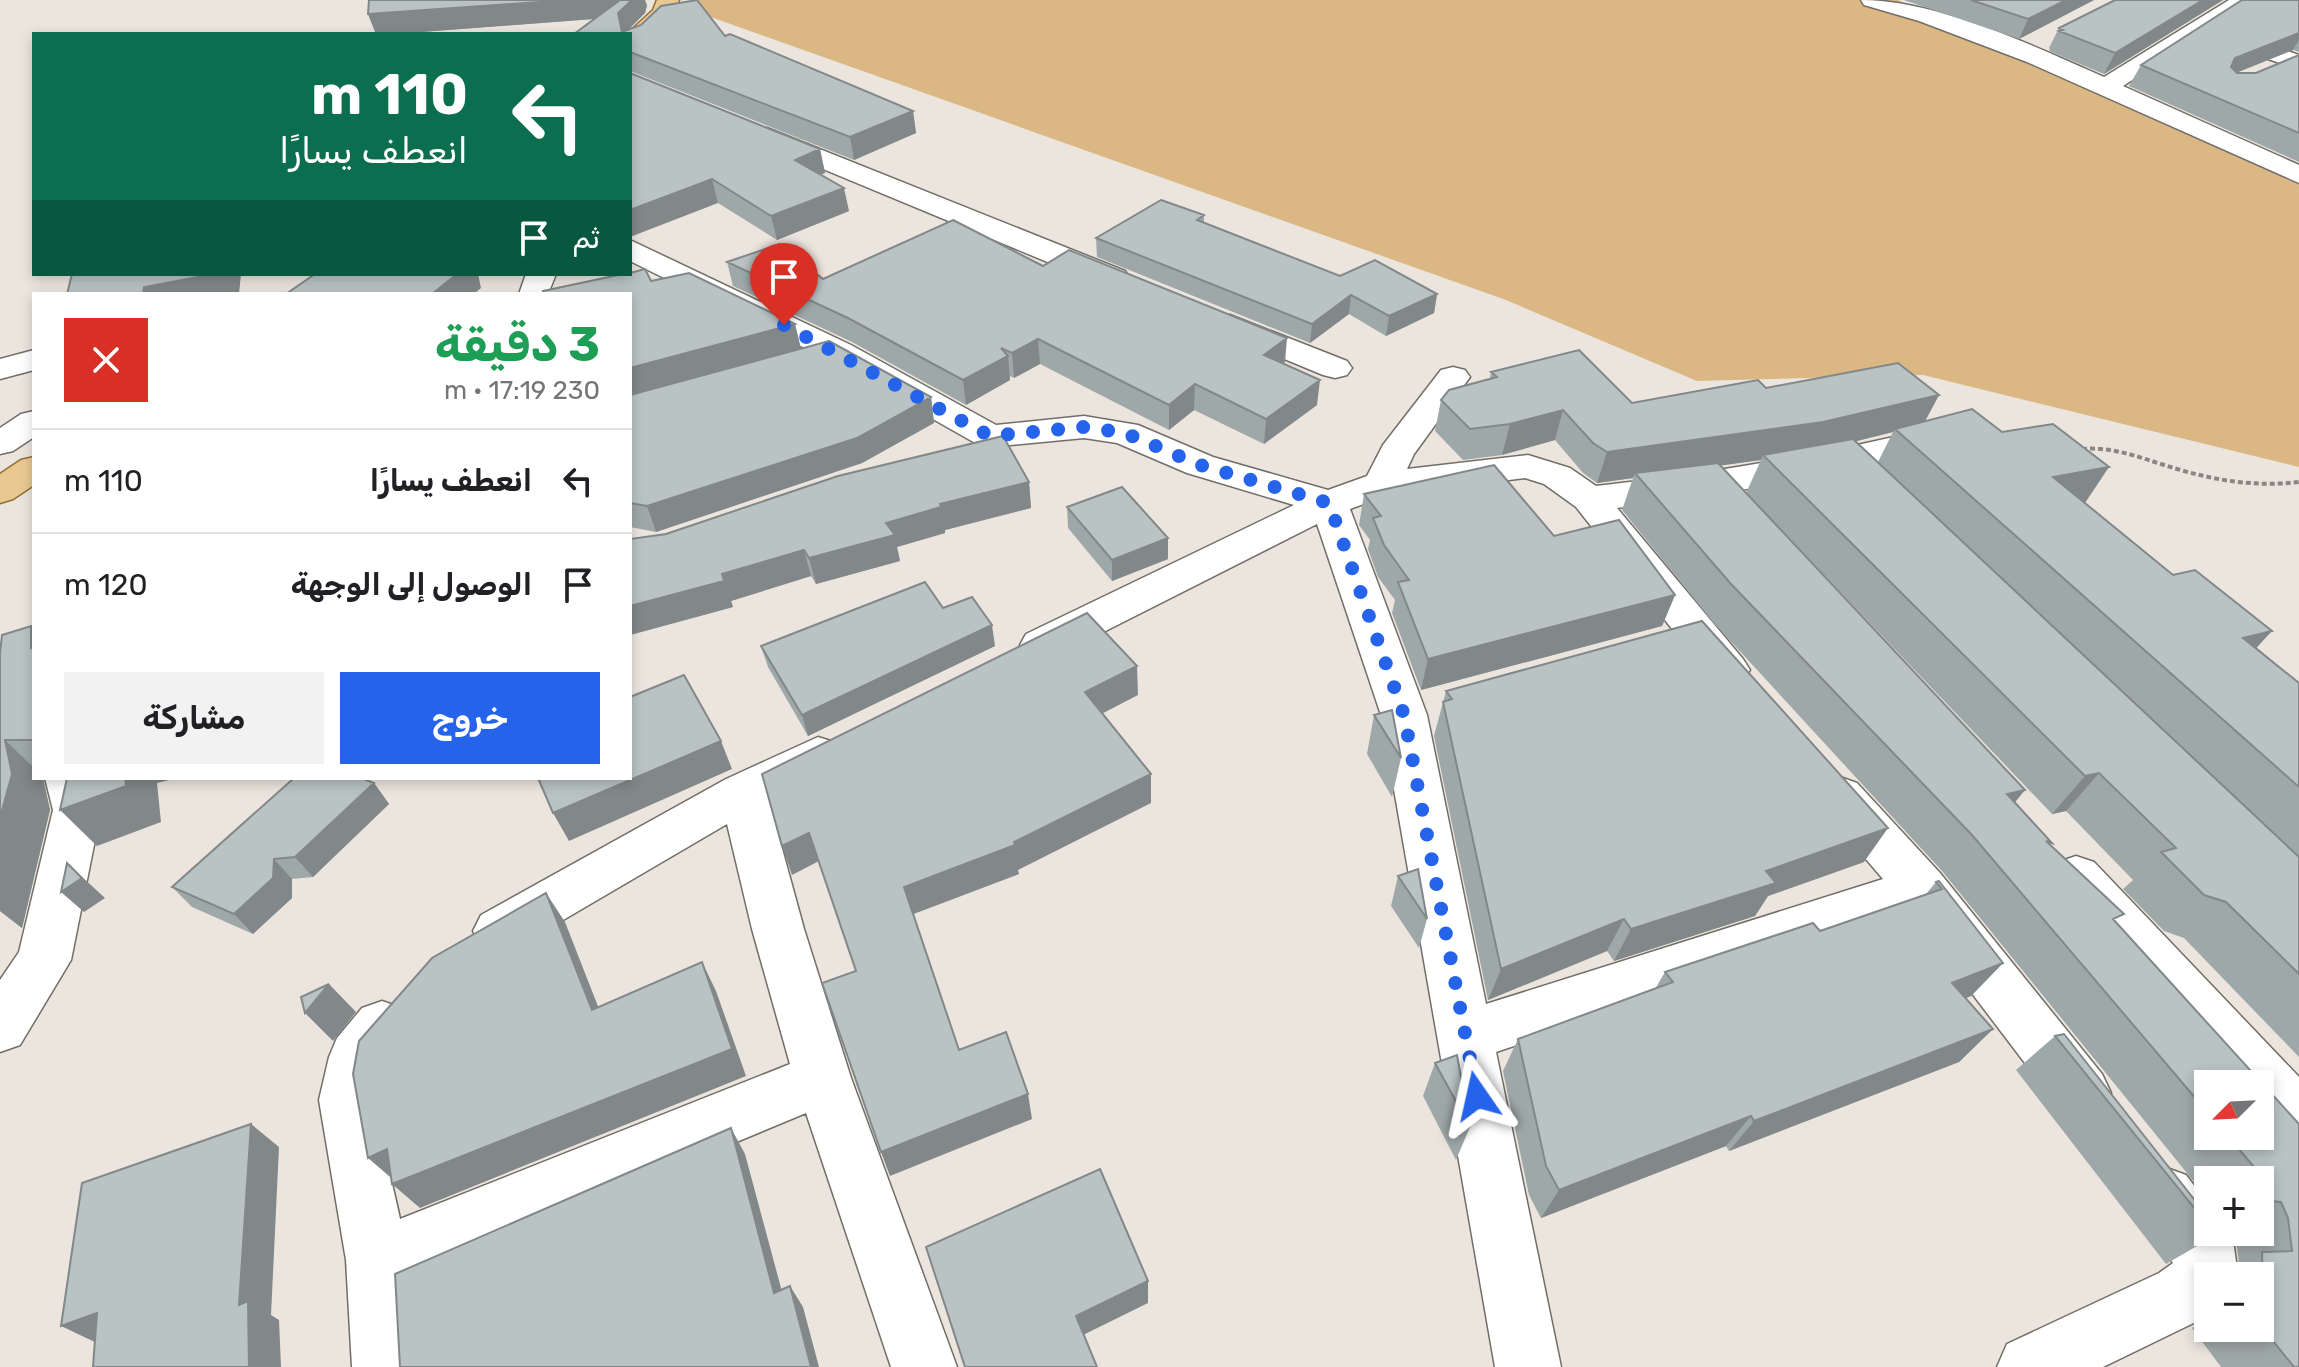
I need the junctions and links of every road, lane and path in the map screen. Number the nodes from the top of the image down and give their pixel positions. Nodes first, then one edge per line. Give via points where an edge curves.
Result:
1 (668, 0) edge
2 (1872, 0) edge
3 (2244, 0) edge
4 (1950, 5) dead end
5 (1926, 15) junction
6 (2047, 36) edge
7 (632, 42) edge
8 (2251, 45) edge
9 (2019, 51) junction
10 (2296, 62) edge
11 (2256, 75) edge
12 (2103, 88) junction
13 (747, 128) edge
14 (2299, 175) edge
15 (632, 266) edge
16 (1144, 290) edge
17 (1203, 314) edge
18 (839, 352) junction
19 (32, 361) edge
20 (797, 363) edge
21 (1335, 368) dead end
22 (0, 369) edge
23 (1453, 377) dead end
24 (32, 423) edge
25 (1979, 431) edge
26 (990, 436) junction
27 (0, 443) edge
28 (945, 451) edge
29 (2072, 451) edge
30 (1843, 461) junction
31 (32, 469) edge
32 (2299, 482) edge
33 (1382, 484) junction
34 (1713, 485) junction
35 (0, 491) edge
36 (1877, 494) edge
37 (1589, 499) junction
38 (1329, 503) junction
39 (1745, 520) edge
40 (1696, 635) junction
41 (1650, 647) edge
42 (1000, 665) edge
43 (1758, 704) edge
44 (857, 735) edge
45 (1809, 762) edge
46 (70, 780) edge
47 (743, 792) junction
48 (2049, 849) edge
49 (1922, 888) junction
50 (461, 952) edge
51 (414, 989) edge
52 (0, 1027) edge
53 (1466, 1036) junction
54 (823, 1078) junction
55 (2299, 1119) edge
56 (377, 1260) junction
57 (385, 1367) edge
58 (924, 1367) edge
59 (1528, 1367) edge
60 (2030, 1367) edge

1 - 7 main road via 663,13
2 - 5 street
3 - 12 street
4 - 5 street
5 - 9 street
6 - 9 street
8 - 10 street
9 - 12 street
10 - 11 street
12 - 14 street
13 - 16 street
15 - 18 street via 674,270
17 - 21 street
18 - 20 street
18 - 26 street
19 - 22 street
23 - 33 street via 1396,453
24 - 27 street
25 - 30 street
26 - 28 street
26 - 38 street via 1084,427 1125,433 1200,465
29 - 32 path via 2103,447 2231,483
30 - 34 street
30 - 36 street
31 - 35 main road
33 - 37 street via 1528,466 1557,476
33 - 38 street
34 - 37 street
34 - 39 street
37 - 40 street
38 - 42 street
38 - 53 street via 1420,711
40 - 41 street
40 - 43 street
44 - 47 street
45 - 49 street
46 - 52 street via 77,810 44,960
47 - 50 street
47 - 54 street
48 - 55 street
49 - 53 street
49 - 60 street via 2203,1247 2206,1277 2182,1296
51 - 56 street via 357,1057 348,1100
53 - 59 street
54 - 56 street
54 - 58 street
56 - 57 street

